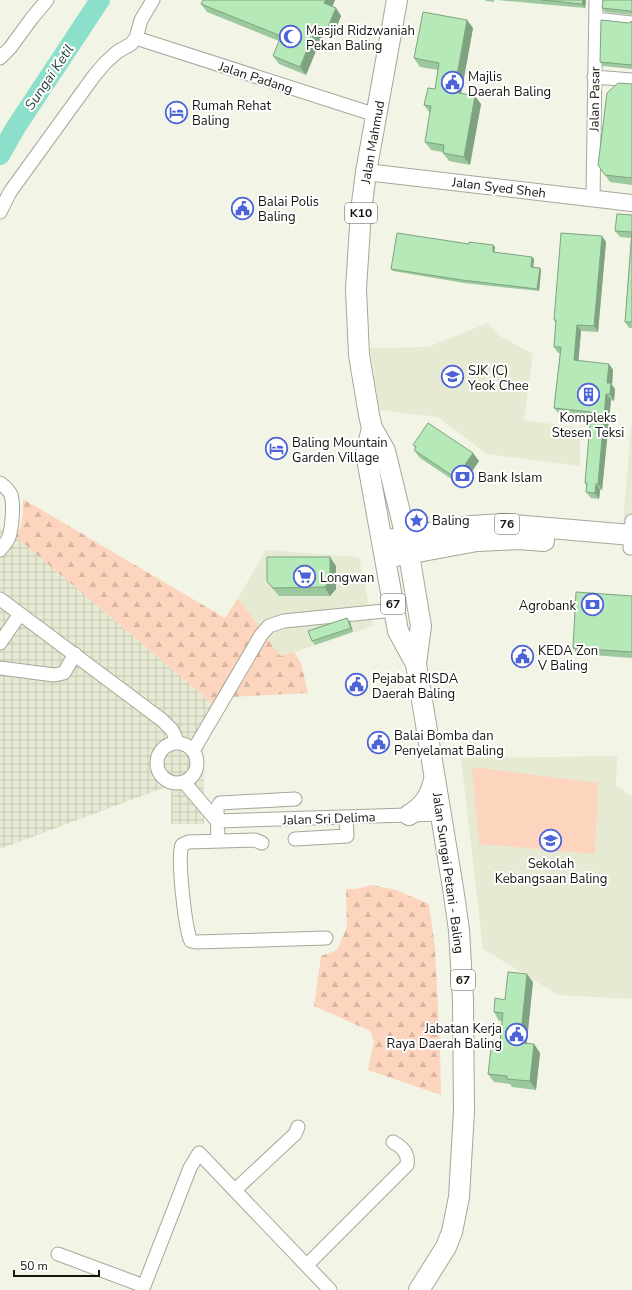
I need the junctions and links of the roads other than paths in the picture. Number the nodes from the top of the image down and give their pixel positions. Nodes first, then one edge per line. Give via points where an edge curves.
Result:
1 (47, 0) edge
2 (153, 0) edge
3 (397, 0) edge
4 (596, 0) edge
5 (595, 17) junction
6 (632, 21) edge
7 (136, 38) junction
8 (0, 58) edge
9 (594, 77) junction
10 (632, 80) edge
11 (376, 115) junction
12 (366, 172) junction
13 (593, 198) junction
14 (632, 203) edge
15 (0, 212) edge
16 (372, 428) junction
17 (0, 483) edge
18 (398, 504) junction
19 (430, 533) junction
20 (631, 537) edge
21 (407, 545) junction
22 (0, 550) edge
23 (383, 550) junction
24 (0, 599) edge
25 (394, 610) junction
26 (20, 614) junction
27 (0, 643) edge
28 (75, 654) junction
29 (416, 664) junction
30 (0, 668) edge
31 (178, 743) junction
32 (193, 751) junction
33 (434, 779) junction
34 (184, 782) junction
35 (295, 799) dead end
36 (440, 814) junction
37 (409, 815) junction
38 (346, 817) junction
39 (217, 821) junction
40 (294, 839) dead end
41 (218, 842) junction
42 (262, 843) dead end
43 (326, 938) dead end
44 (298, 1127) dead end
45 (392, 1142) dead end
46 (235, 1190) junction
47 (58, 1254) dead end
48 (307, 1266) junction
49 (144, 1288) edge
50 (330, 1290) edge
51 (419, 1290) edge

1 - 8 street
2 - 7 street via 141,20
3 - 11 main road, Jalan Mahmud / K10
4 - 5 street, Jalan Pasar
5 - 6 street
5 - 9 street, Jalan Pasar
7 - 11 street, Jalan Padang
7 - 15 street via 132,44 117,52 94,76 10,192
9 - 10 street
9 - 13 street, Jalan Pasar
11 - 12 main road, Jalan Mahmud / K10
12 - 13 street, Jalan Syed Sheh
12 - 16 main road, Jalan Mahmud / K10 via 356,289 359,356
13 - 14 street, Jalan Syed Sheh
16 - 18 main road, Jalan Mahmud / K10 via 385,451
16 - 23 main road, Jalan Mahmud / K10 via 366,452
17 - 22 street via 11,495 12,510 11,530
18 - 19 main road via 419,528
18 - 21 main road, Jalan Mahmud / K10
19 - 20 main road, 76 via 503,524
19 - 21 main road, 76
20 - 21 main road, 76
21 - 23 main road, 76
21 - 29 main road, Jalan Sungai Petani - Baling / 67 via 421,626
23 - 25 main road, Jalan Sungai Petani - Baling / 67
24 - 26 street
25 - 29 main road, Jalan Sungai Petani - Baling / 67 via 398,630
25 - 32 street via 284,621 269,626 261,635
26 - 27 street
26 - 28 street
28 - 30 street via 64,673
28 - 31 street via 162,720 172,730
29 - 33 main road, Jalan Sungai Petani - Baling / 67
31 - 32 street via 189,746
31 - 34 street via 168,745 160,752 157,768 168,781
32 - 34 street via 197,769 190,779
33 - 36 main road, Jalan Sungai Petani - Baling / 67
33 - 37 main road via 427,799 418,810
34 - 39 street
35 - 39 street via 222,802 217,806
36 - 37 street, Jalan Sri Delima
36 - 51 main road, Jalan Sungai Petani - Baling / 67 via 453,888 462,965 464,1111 459,1197 452,1232 446,1247
37 - 38 street, Jalan Sri Delima
38 - 39 street, Jalan Sri Delima
38 - 40 street via 347,836
39 - 41 street
41 - 42 street via 255,840
41 - 43 street via 188,842 182,845 181,877 191,941
44 - 46 street via 295,1134
45 - 48 street via 407,1154 407,1165
46 - 48 street
46 - 49 street via 199,1153 190,1168
47 - 49 street
48 - 50 street

